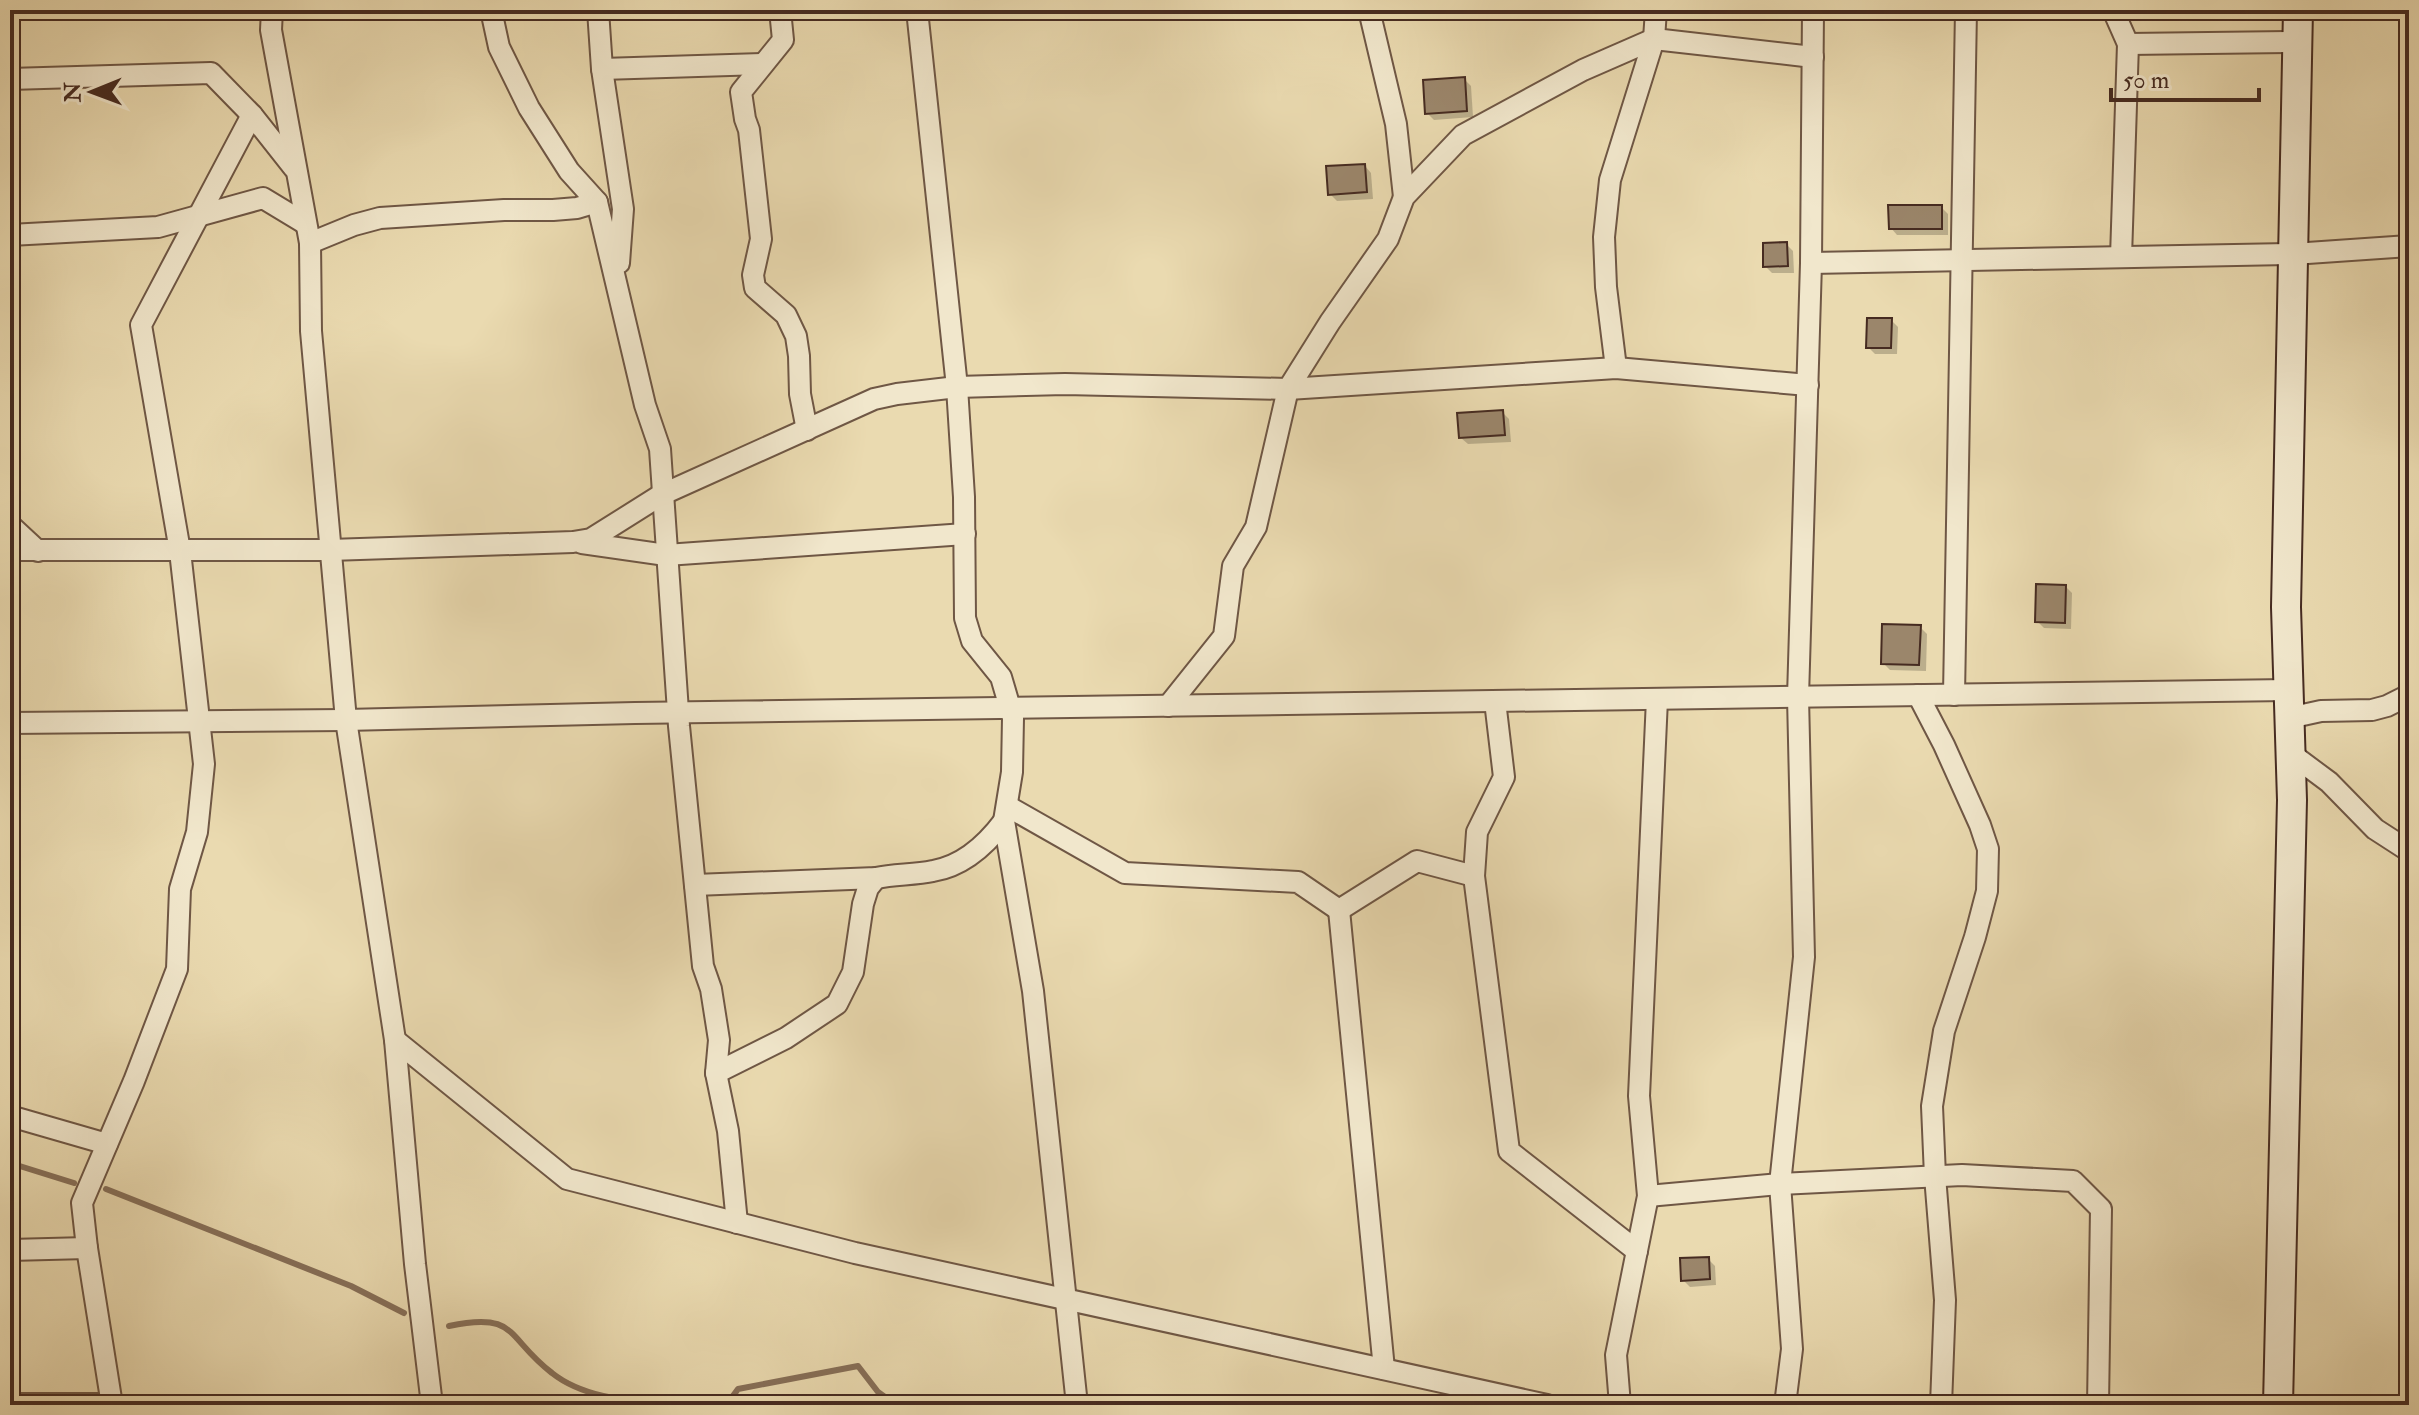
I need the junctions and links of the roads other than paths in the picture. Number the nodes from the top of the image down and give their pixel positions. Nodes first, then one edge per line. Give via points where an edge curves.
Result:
1 (272, 10) edge
2 (598, 10) edge
3 (780, 10) edge
4 (917, 10) edge
5 (1369, 10) edge
6 (1656, 10) edge
7 (1813, 10) edge
8 (1966, 10) edge
9 (2113, 10) edge
10 (2298, 10) edge
11 (490, 11) edge
12 (1654, 39) junction
13 (2298, 42) junction
14 (2128, 44) junction
15 (1813, 57) junction
16 (762, 64) junction
17 (602, 69) junction
18 (10, 79) edge
19 (252, 115) junction
20 (297, 171) junction
21 (1404, 197) junction
22 (597, 202) junction
23 (198, 216) junction
24 (308, 234) junction
25 (10, 235) edge
26 (2409, 246) edge
27 (2293, 254) junction
28 (2121, 257) junction
29 (1962, 260) junction
30 (1811, 263) junction
31 (617, 283) junction
32 (1616, 368) junction
33 (1808, 385) junction
34 (957, 387) junction
35 (1288, 389) junction
36 (807, 430) junction
37 (661, 495) junction
38 (10, 525) edge
39 (965, 534) junction
40 (573, 542) junction
41 (10, 550) edge
42 (330, 550) junction
43 (38, 551) junction
44 (180, 551) junction
45 (666, 555) junction
46 (1918, 695) junction
47 (1954, 695) junction
48 (2409, 695) edge
49 (1798, 697) junction
50 (1657, 699) junction
51 (1495, 701) junction
52 (2289, 704) junction
53 (1168, 706) junction
54 (1010, 708) junction
55 (678, 713) junction
56 (346, 720) junction
57 (201, 721) junction
58 (10, 723) edge
59 (2290, 753) junction
60 (1006, 814) junction
61 (2409, 851) edge
62 (1474, 876) junction
63 (876, 878) junction
64 (695, 885) junction
65 (1339, 910) junction
66 (395, 1040) junction
67 (716, 1073) junction
68 (10, 1116) edge
69 (107, 1144) junction
70 (1935, 1176) junction
71 (1780, 1184) junction
72 (1648, 1196) junction
73 (737, 1223) junction
74 (87, 1248) junction
75 (10, 1250) edge
76 (1637, 1251) junction
77 (1065, 1299) junction
78 (1384, 1369) junction
79 (10, 1404) edge
80 (112, 1405) edge
81 (432, 1405) edge
82 (1077, 1405) edge
83 (1547, 1405) edge
84 (1620, 1405) edge
85 (1785, 1405) edge
86 (1941, 1405) edge
87 (2098, 1405) edge
88 (2278, 1405) edge

1 - 20 street via 271,30
2 - 17 street
3 - 16 street via 783,40
4 - 34 street
5 - 21 street via 1396,124
6 - 12 street
7 - 15 street
8 - 29 street
9 - 14 street
10 - 13 street
11 - 22 street via 499,47 529,108 569,171
12 - 15 street
12 - 21 street via 1583,70 1463,135
12 - 32 street via 1610,180 1606,287
13 - 14 street
13 - 27 street
14 - 28 street
15 - 30 street
16 - 17 street
16 - 36 street via 741,92 761,239 753,275 755,288 786,315 796,336
17 - 31 street via 623,209
18 - 19 street via 211,73
19 - 20 street
19 - 23 street
20 - 24 street
21 - 35 street via 1388,239
22 - 24 street via 553,210 380,218
22 - 31 street
23 - 24 street via 263,198
23 - 25 street via 158,227
23 - 44 street via 141,325
24 - 42 street
26 - 27 street
27 - 28 street
27 - 52 street
28 - 29 street
29 - 30 street
29 - 47 street
30 - 33 street
31 - 37 street via 660,449
32 - 33 street
32 - 35 street
33 - 49 street
34 - 35 street
34 - 36 street via 874,399
34 - 39 street
35 - 53 street via 1256,527 1233,566 1224,636
36 - 37 street
37 - 40 street via 611,529
37 - 45 street
38 - 43 street
39 - 45 street
39 - 54 street via 965,618 972,641 1001,677
40 - 42 street
40 - 45 street
41 - 43 street
42 - 44 street
42 - 56 street
43 - 44 street
44 - 57 street
45 - 55 street
46 - 47 street
46 - 49 street
46 - 70 street via 1988,849 1987,891 1944,1031 1932,1106
47 - 52 street
48 - 52 street via 2372,710 2321,711
49 - 50 street
49 - 71 street via 1804,957
50 - 51 street
50 - 72 street via 1639,1096
51 - 53 street
51 - 62 street via 1504,777 1477,832
52 - 59 street
53 - 54 street
54 - 55 street
54 - 60 street via 1012,772
55 - 56 street
55 - 64 street
56 - 57 street
56 - 66 street
57 - 58 street
57 - 69 street via 204,764 197,832 180,889 177,969
59 - 61 street via 2329,782 2375,829
59 - 88 street
60 - 63 street via 992,838 972,855 935,871
60 - 65 street via 1125,873 1298,882
60 - 77 street via 1033,991
62 - 65 street via 1417,861
62 - 76 street via 1509,1151
63 - 64 street
63 - 67 street via 863,904 853,972 837,1004 786,1038
64 - 67 street via 703,966 719,1040
65 - 78 street
66 - 73 street via 567,1179
66 - 81 street
67 - 73 street
68 - 69 street
69 - 74 street via 82,1203
70 - 71 street
70 - 86 street via 1945,1300
70 - 87 street via 2073,1181 2101,1209
71 - 72 street
71 - 85 street via 1792,1349
72 - 76 street
73 - 77 street
74 - 75 street
74 - 80 street
76 - 84 street via 1616,1355
77 - 78 street
77 - 82 street
78 - 83 street
79 - 80 street

